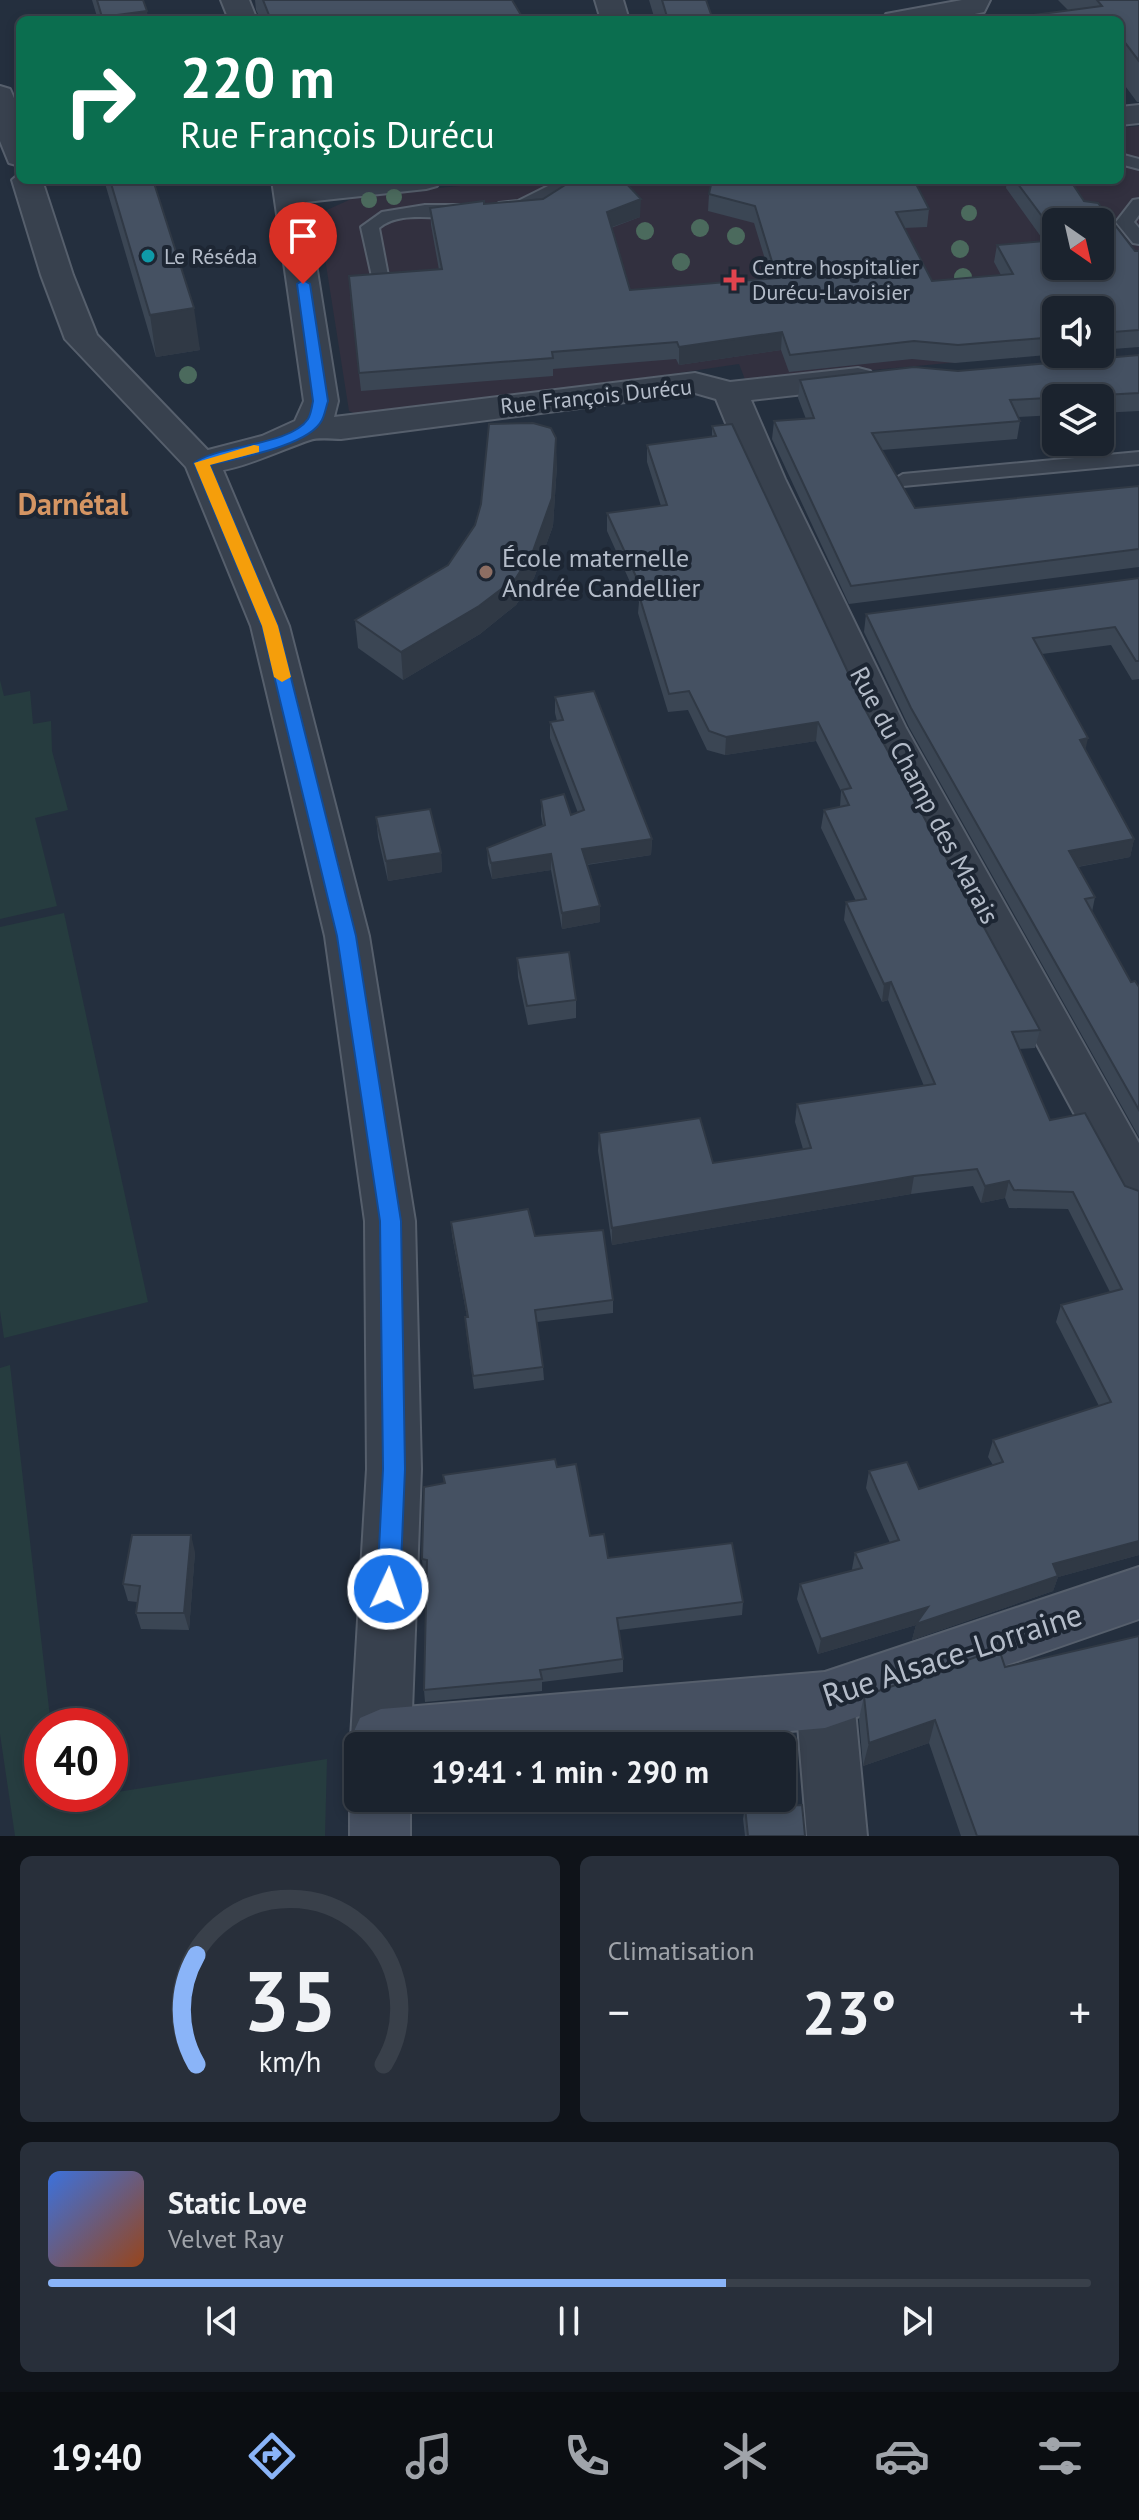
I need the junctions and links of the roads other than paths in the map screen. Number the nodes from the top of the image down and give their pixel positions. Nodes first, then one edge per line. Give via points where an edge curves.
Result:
1 (976, 0) edge
2 (926, 7) edge
3 (905, 16) edge
4 (0, 95) edge
5 (16, 145) edge
6 (28, 184) edge
7 (347, 184) edge
8 (426, 184) edge
9 (568, 184) edge
10 (288, 187) edge
11 (1139, 204) edge
12 (433, 211) junction
13 (1139, 239) edge
14 (381, 286) edge
15 (897, 374) edge
16 (730, 392) junction
17 (307, 428) junction
18 (1139, 458) edge
19 (202, 463) junction
20 (903, 480) edge
21 (1139, 1188) edge
22 (1139, 1593) edge
23 (825, 1700) junction
24 (381, 1732) edge
25 (487, 1732) edge
26 (380, 1812) edge
27 (380, 1836) edge
28 (837, 1836) edge

1 - 2 street via 974,6
2 - 3 street
4 - 5 street
6 - 19 street via 82,339
7 - 10 street
8 - 12 lane
9 - 12 lane via 522,206
10 - 17 street via 321,401
11 - 13 lane via 1125,222
12 - 14 lane via 377,219 370,227
15 - 16 street, Rue François Durécu
16 - 17 street, Rue François Durécu via 695,383
16 - 21 street, Rue du Champ des Marais via 767,479 850,619 886,728
17 - 19 street, Rue François Durécu
18 - 20 lane
19 - 24 street via 278,657 347,936 390,1221 394,1469
22 - 23 main road, Rue Alsace-Lorraine
23 - 25 main road, Rue Alsace-Lorraine
23 - 28 street
26 - 27 main road

